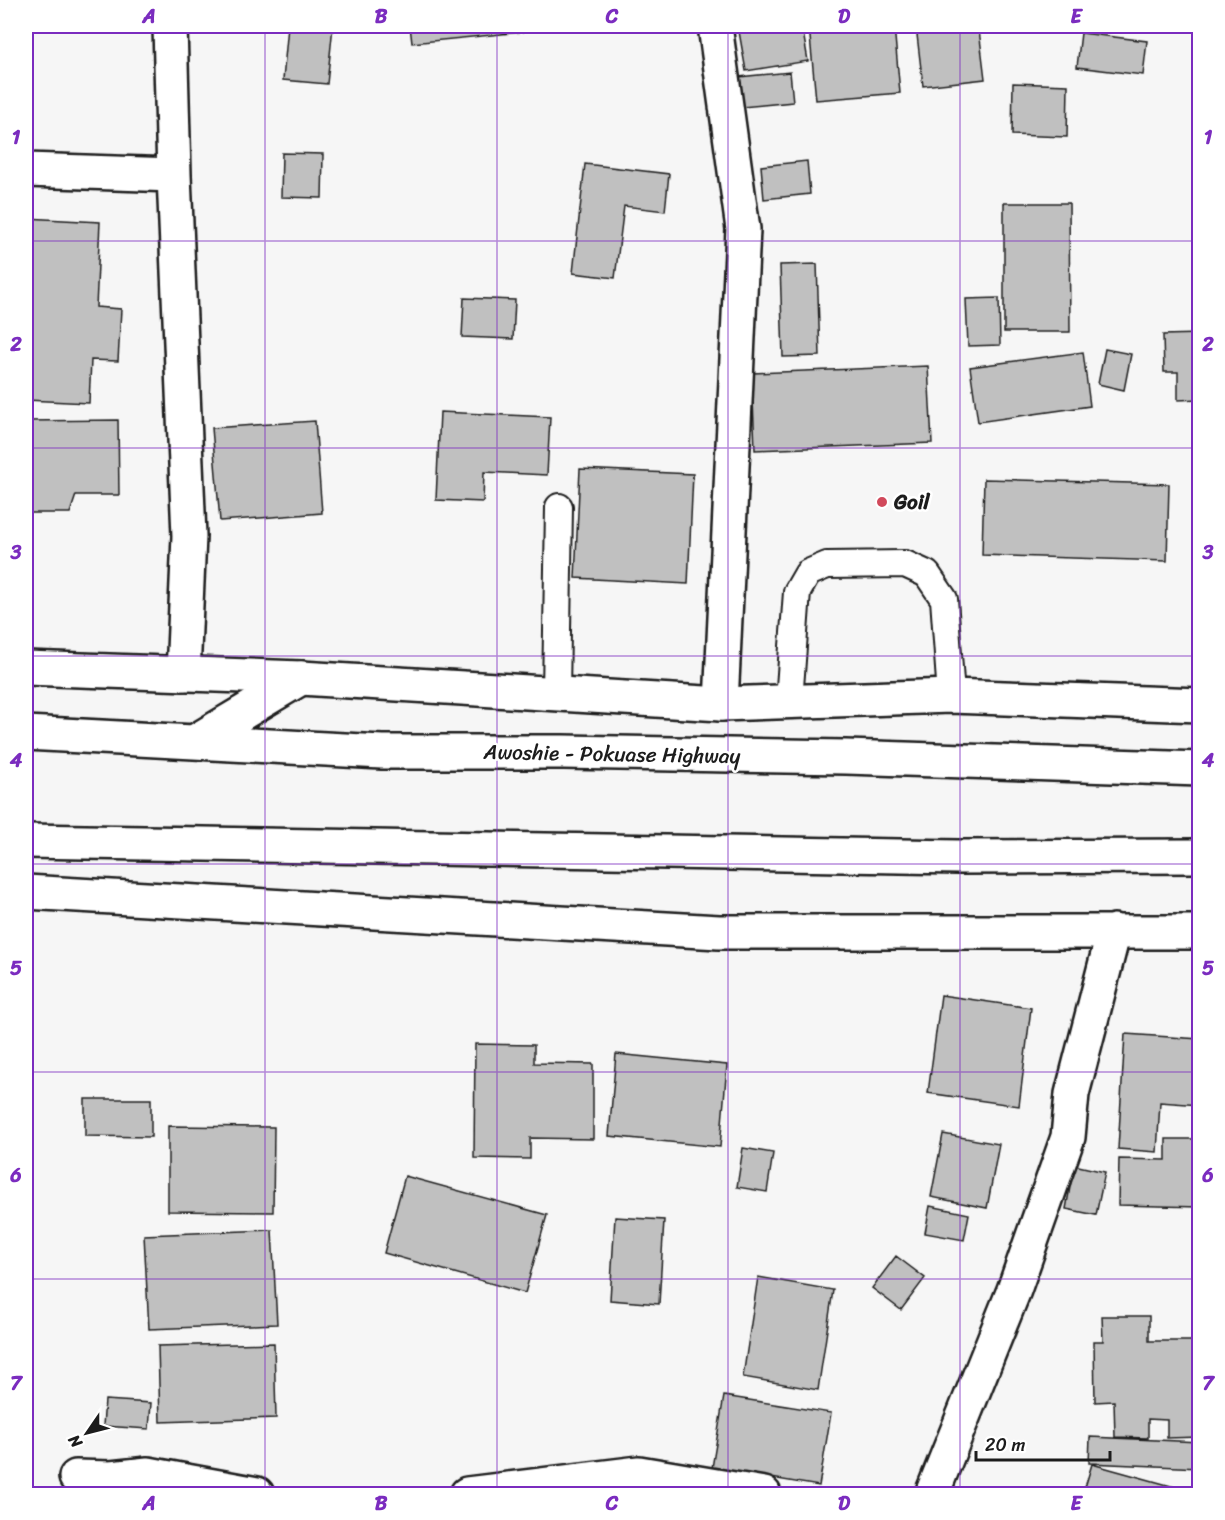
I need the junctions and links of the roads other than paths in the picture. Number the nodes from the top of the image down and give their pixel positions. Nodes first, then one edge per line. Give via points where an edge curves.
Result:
1 (170, 26) edge
2 (715, 26) edge
3 (26, 170) edge
4 (174, 175) junction
5 (559, 507) dead end
6 (26, 668) edge
7 (183, 674) junction
8 (301, 678) junction
9 (556, 693) junction
10 (951, 696) junction
11 (789, 701) junction
12 (721, 704) junction
13 (1200, 705) edge
14 (26, 734) edge
15 (194, 742) junction
16 (1200, 769) edge
17 (26, 841) edge
18 (1200, 856) edge
19 (26, 892) edge
20 (1114, 931) junction
21 (1200, 932) edge
22 (76, 1477) dead end
23 (257, 1494) edge
24 (467, 1494) edge
25 (764, 1494) edge
26 (932, 1494) edge

1 - 4 street
2 - 12 street via 743,229
3 - 4 street
4 - 7 street via 189,536
5 - 9 lane
6 - 7 street
7 - 8 street
8 - 9 street
8 - 15 street
9 - 12 street
10 - 11 street
10 - 11 lane via 944,599 927,574 905,564 827,565 808,573 797,592
10 - 13 street
11 - 12 street
14 - 15 street, Awoshie - Pokuase Highway
15 - 16 street, Awoshie - Pokuase Highway via 382,752 834,757
17 - 18 street via 958,857
19 - 20 street via 719,932
20 - 21 street
20 - 26 street via 1072,1094 1068,1137 1014,1290
22 - 23 street via 148,1474
24 - 25 street via 639,1473

